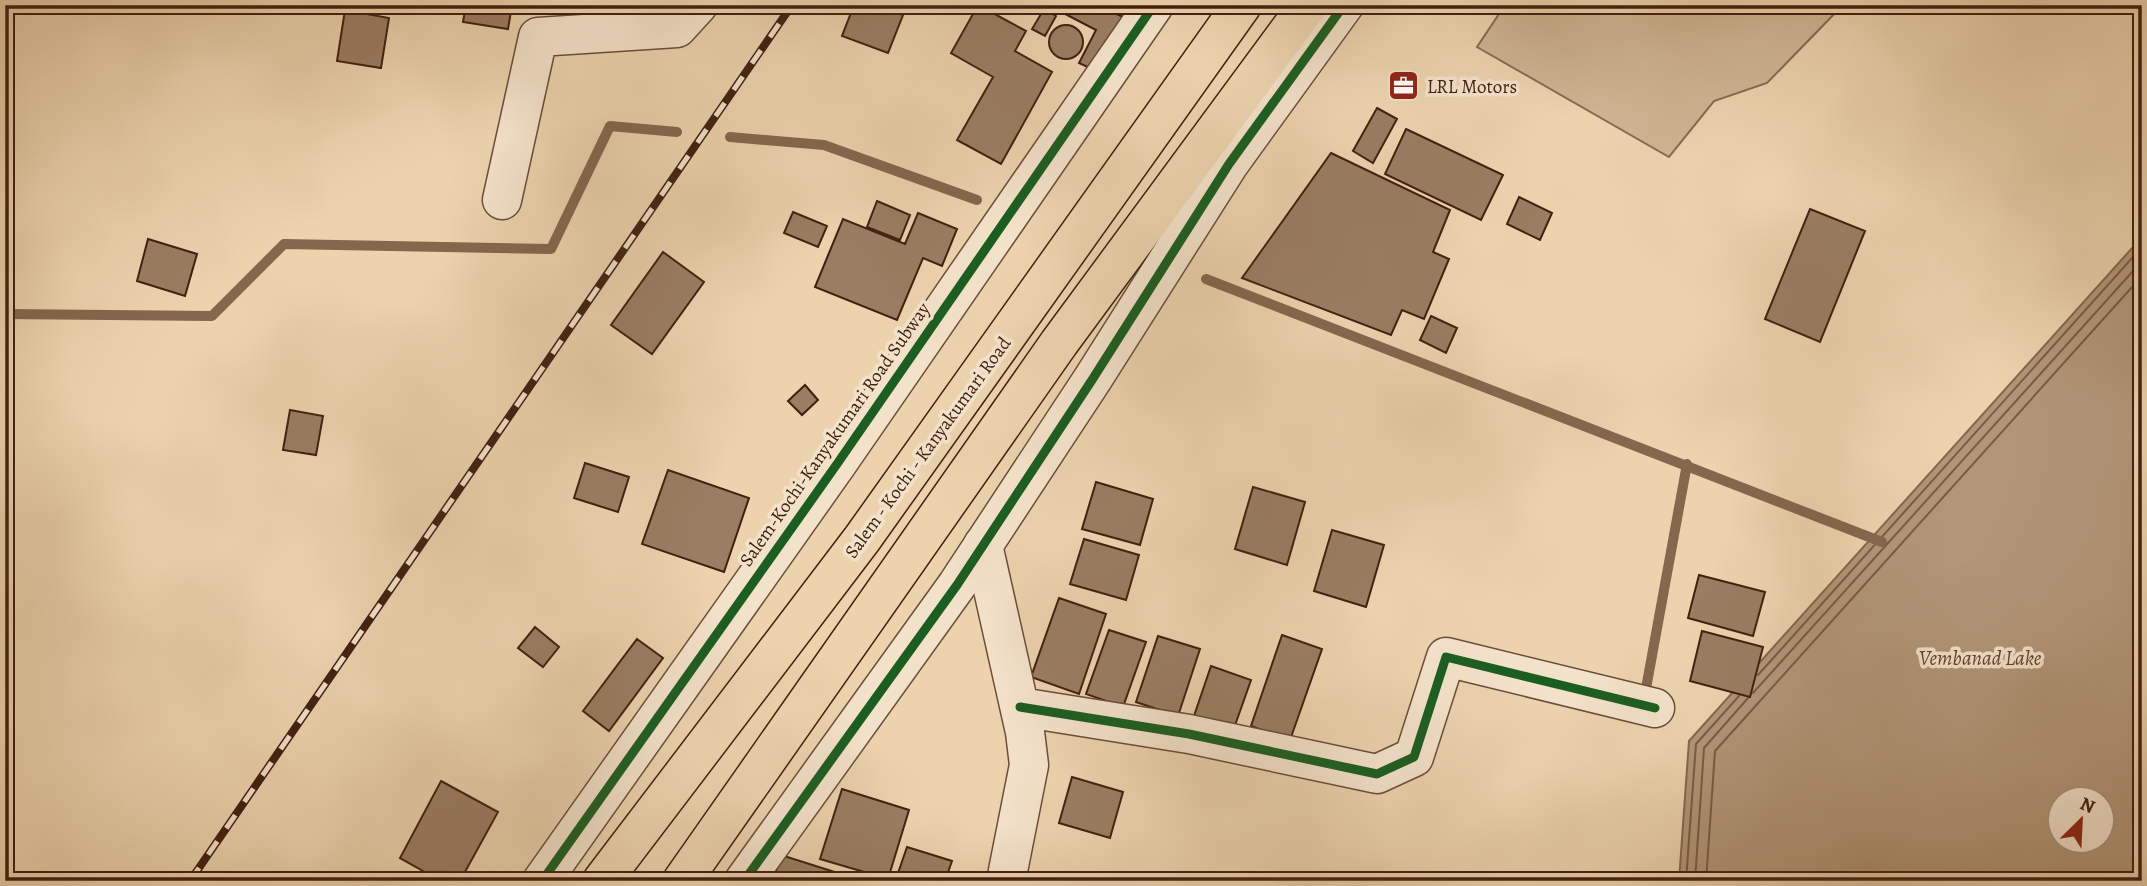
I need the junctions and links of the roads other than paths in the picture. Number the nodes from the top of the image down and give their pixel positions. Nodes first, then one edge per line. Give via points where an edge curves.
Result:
1 (698, 5) edge
2 (1154, 5) edge
3 (1242, 5) edge
4 (1308, 5) edge
5 (1345, 5) edge
6 (502, 200) dead end
7 (983, 545) junction
8 (1020, 707) junction
9 (1655, 708) dead end
10 (542, 881) edge
11 (602, 881) edge
12 (682, 881) edge
13 (744, 881) edge
14 (1006, 881) edge

1 - 6 street via 677,28 538,37
2 - 10 street, Salem-Kochi-Kanyakumari Road Subway
3 - 11 highway, Salem - Kochi - Kanyakumari Road via 862,539
4 - 12 highway via 1059,343
5 - 7 street via 1228,164
7 - 8 street
7 - 13 street
8 - 9 street via 1189,734 1377,774 1414,757 1446,657
8 - 14 street via 1029,765

